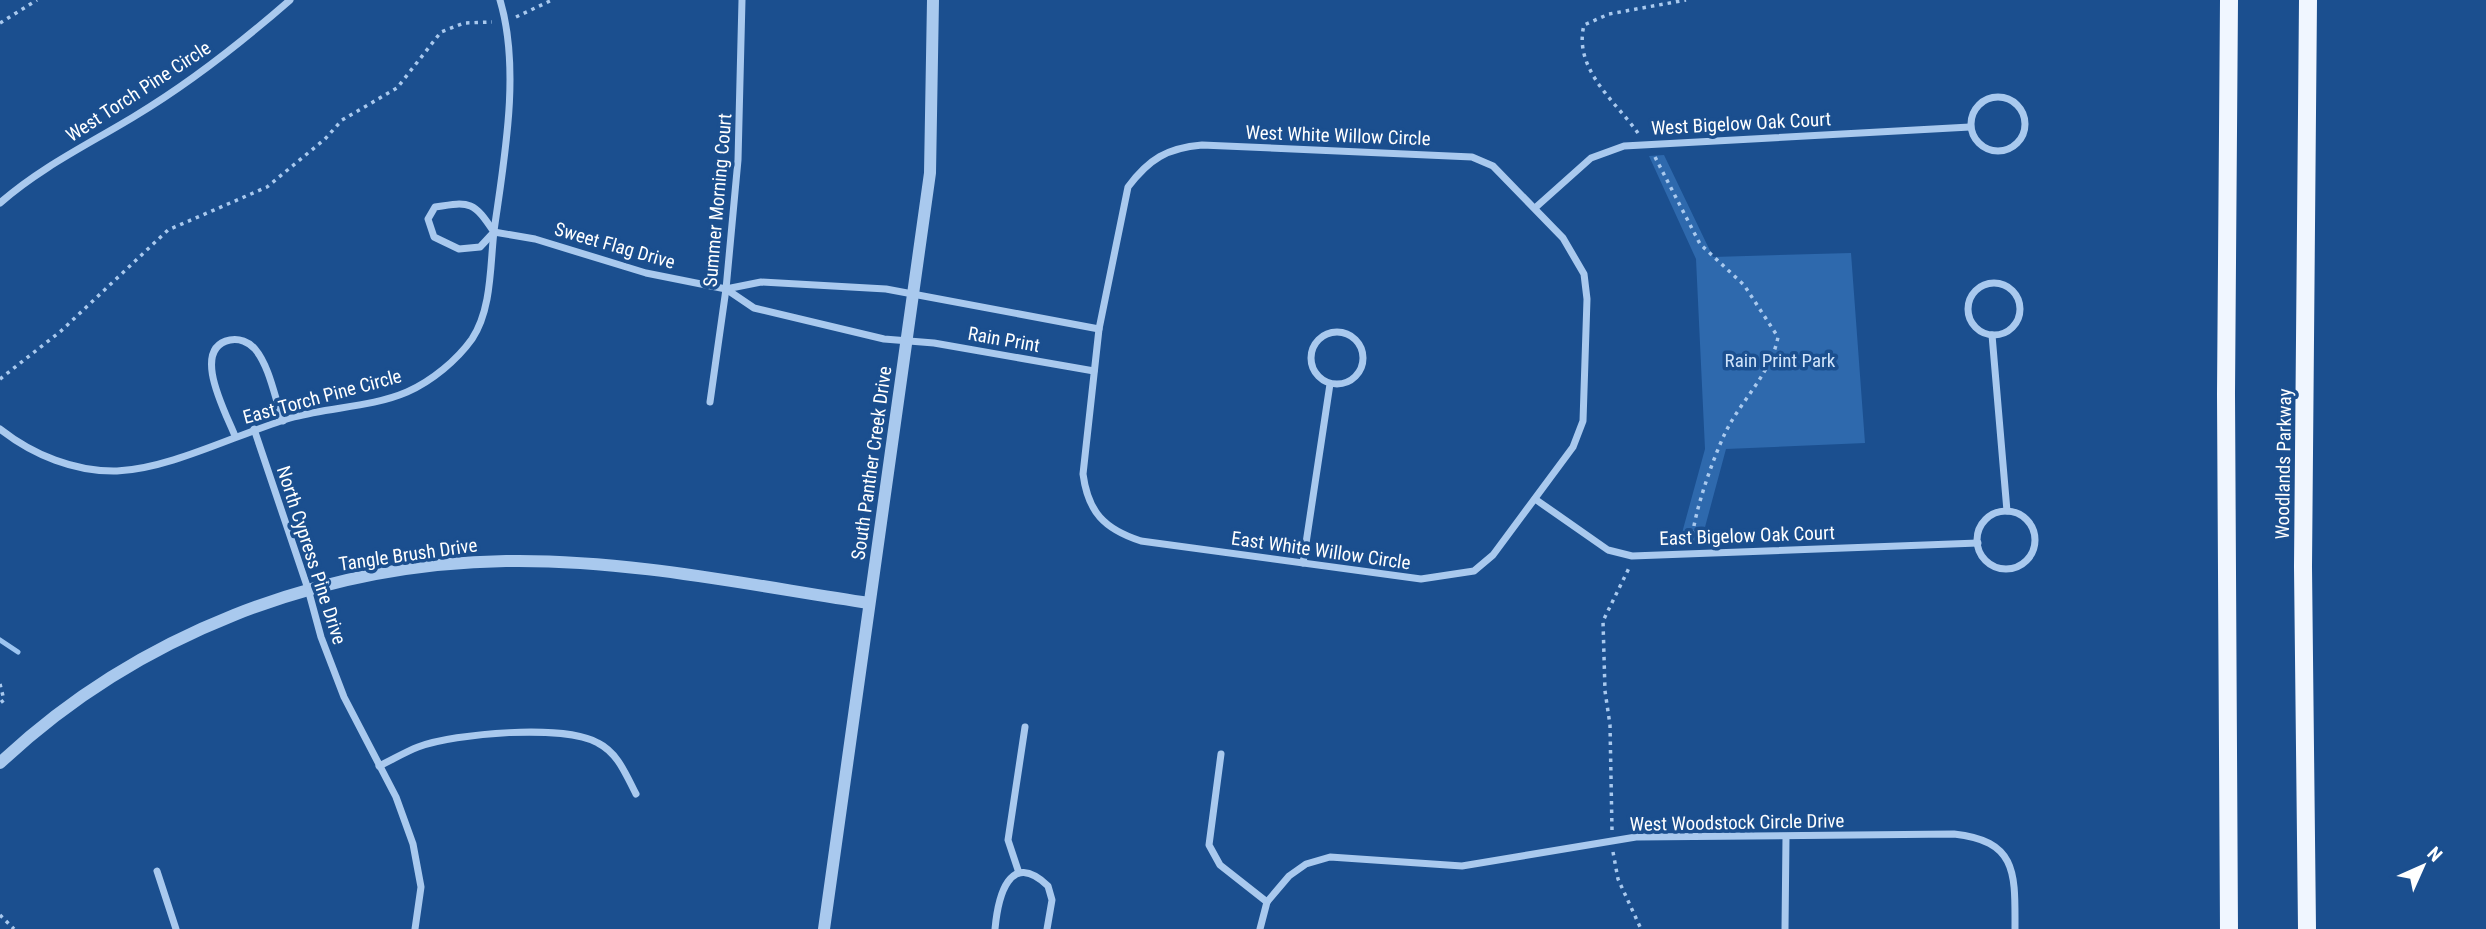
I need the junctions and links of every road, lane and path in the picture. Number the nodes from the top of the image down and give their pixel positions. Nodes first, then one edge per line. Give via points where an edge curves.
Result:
1 (37, 0) edge
2 (290, 0) edge
3 (500, 0) edge
4 (552, 0) edge
5 (742, 0) edge
6 (933, 0) edge
7 (1686, 0) edge
8 (2229, 0) edge
9 (2308, 0) edge
10 (507, 22) junction
11 (0, 23) edge
12 (1970, 127) junction
13 (1645, 144) junction
14 (0, 203) edge
15 (1535, 208) junction
16 (494, 232) junction
17 (726, 289) junction
18 (914, 295) junction
19 (1099, 329) junction
20 (1992, 335) junction
21 (908, 341) junction
22 (1586, 344) joint
23 (1094, 371) junction
24 (0, 379) edge
25 (1330, 384) junction
26 (710, 402) dead end
27 (283, 421) junction
28 (0, 429) edge
29 (254, 429) junction
30 (235, 436) junction
31 (1535, 499) junction
32 (2007, 511) junction
33 (1978, 543) junction
34 (1691, 552) junction
35 (1632, 556) junction
36 (1303, 563) junction
37 (308, 589) junction
38 (869, 603) junction
39 (0, 684) edge
40 (0, 703) edge
41 (1025, 727) dead end
42 (1221, 754) dead end
43 (0, 763) edge
44 (379, 766) junction
45 (636, 794) dead end
46 (1786, 837) junction
47 (1613, 841) junction
48 (158, 871) dead end
49 (1019, 873) junction
50 (1267, 902) junction
51 (0, 915) edge
52 (14, 929) edge
53 (176, 929) edge
54 (415, 929) edge
55 (824, 929) edge
56 (995, 929) edge
57 (1047, 929) edge
58 (1260, 929) edge
59 (1641, 929) edge
60 (1785, 929) edge
61 (2015, 929) edge
62 (2229, 929) edge
63 (2307, 929) edge

1 - 11 path
2 - 14 street, West Torch Pine Circle via 236,45 137,115 35,174
3 - 10 street, East Torch Pine Circle
4 - 10 path
5 - 17 street, Summer Morning Court via 738,160
6 - 18 street, South Panther Creek Drive via 931,162
7 - 13 path via 1609,14 1584,25 1581,39 1587,63
8 - 62 main road
9 - 63 main road, Woodlands Parkway via 2302,567
10 - 16 street, East Torch Pine Circle via 506,137
10 - 24 path via 464,23 441,32 397,88 342,120 267,187 168,230 61,331
12 - 12 street via 1984,147 2002,151 2017,144 2025,120 2016,103 1996,96 1975,109
12 - 13 street, West Bigelow Oak Court
13 - 15 street, West Bigelow Oak Court via 1591,158
13 - 34 path via 1664,169 1700,244 1744,285 1778,337 1768,364 1729,426 1712,468
15 - 19 street, West White Willow Circle via 1493,166 1472,157 1178,147 1157,155 1128,187
15 - 22 street, West White Willow Circle via 1563,238 1584,274
16 - 16 street via 480,247 459,249 434,237 428,219 435,207 462,202 477,207
16 - 17 street, Sweet Flag Drive via 536,239 646,273
16 - 27 street, East Torch Pine Circle via 483,315 474,336 446,367 408,391
17 - 18 street, Sweet Flag Drive via 761,282 886,289
17 - 21 street, Sweet Flag Drive via 754,308
17 - 26 street, Summer Morning Court
18 - 19 street, Rain Print
18 - 21 street, South Panther Creek Drive
19 - 23 street, East White Willow Circle
20 - 20 street via 2010,330 2020,306 2015,293 1991,283 1978,288 1968,312 1973,325
20 - 32 street
21 - 23 street, Rain Print
21 - 38 street, South Panther Creek Drive
22 - 31 street, East White Willow Circle via 1583,421 1573,447
23 - 36 street, East White Willow Circle via 1083,474 1086,497 1118,534
25 - 25 street via 1352,380 1360,371 1361,348 1343,333 1332,332 1313,345 1312,368
25 - 36 street
27 - 29 street, East Torch Pine Circle
27 - 30 street via 255,349 243,341 228,340 215,350 210,366
28 - 30 street, East Torch Pine Circle via 34,451 73,467 117,471 145,467
29 - 30 street, East Torch Pine Circle
29 - 37 street, North Cypress Pine Drive
31 - 35 street, East Bigelow Oak Court via 1608,550
31 - 36 street, East White Willow Circle via 1493,555 1474,571 1420,579
32 - 33 street via 1987,518
32 - 33 street via 2026,519 2034,532 2031,556 2016,567 1995,567 1980,553
33 - 34 street, East Bigelow Oak Court
34 - 35 street, East Bigelow Oak Court
35 - 47 path via 1603,621
37 - 38 street, Tangle Brush Drive via 422,567 505,561 585,564
37 - 43 street, Tangle Brush Drive via 222,618 134,662 59,712
37 - 44 street, North Cypress Pine Drive via 320,637 344,698
38 - 55 street, South Panther Creek Drive
39 - 40 path via 4,700
41 - 49 street via 1008,840
42 - 50 street via 1209,845 1220,865
44 - 45 street via 418,747 458,737 579,734 601,744 618,760
44 - 54 street, North Cypress Pine Drive via 396,797 419,865
46 - 47 street, West Woodstock Circle Drive via 1695,835
46 - 60 street
46 - 61 street, West Woodstock Circle Drive via 1979,837 2000,849 2011,865
47 - 50 street, West Woodstock Circle Drive via 1462,866 1330,857 1306,864 1289,876
47 - 59 path via 1618,879
48 - 53 street
49 - 56 street via 1007,880 999,897
49 - 57 street via 1030,873 1048,886 1052,900
50 - 58 street, West Woodstock Circle Drive
51 - 52 path

